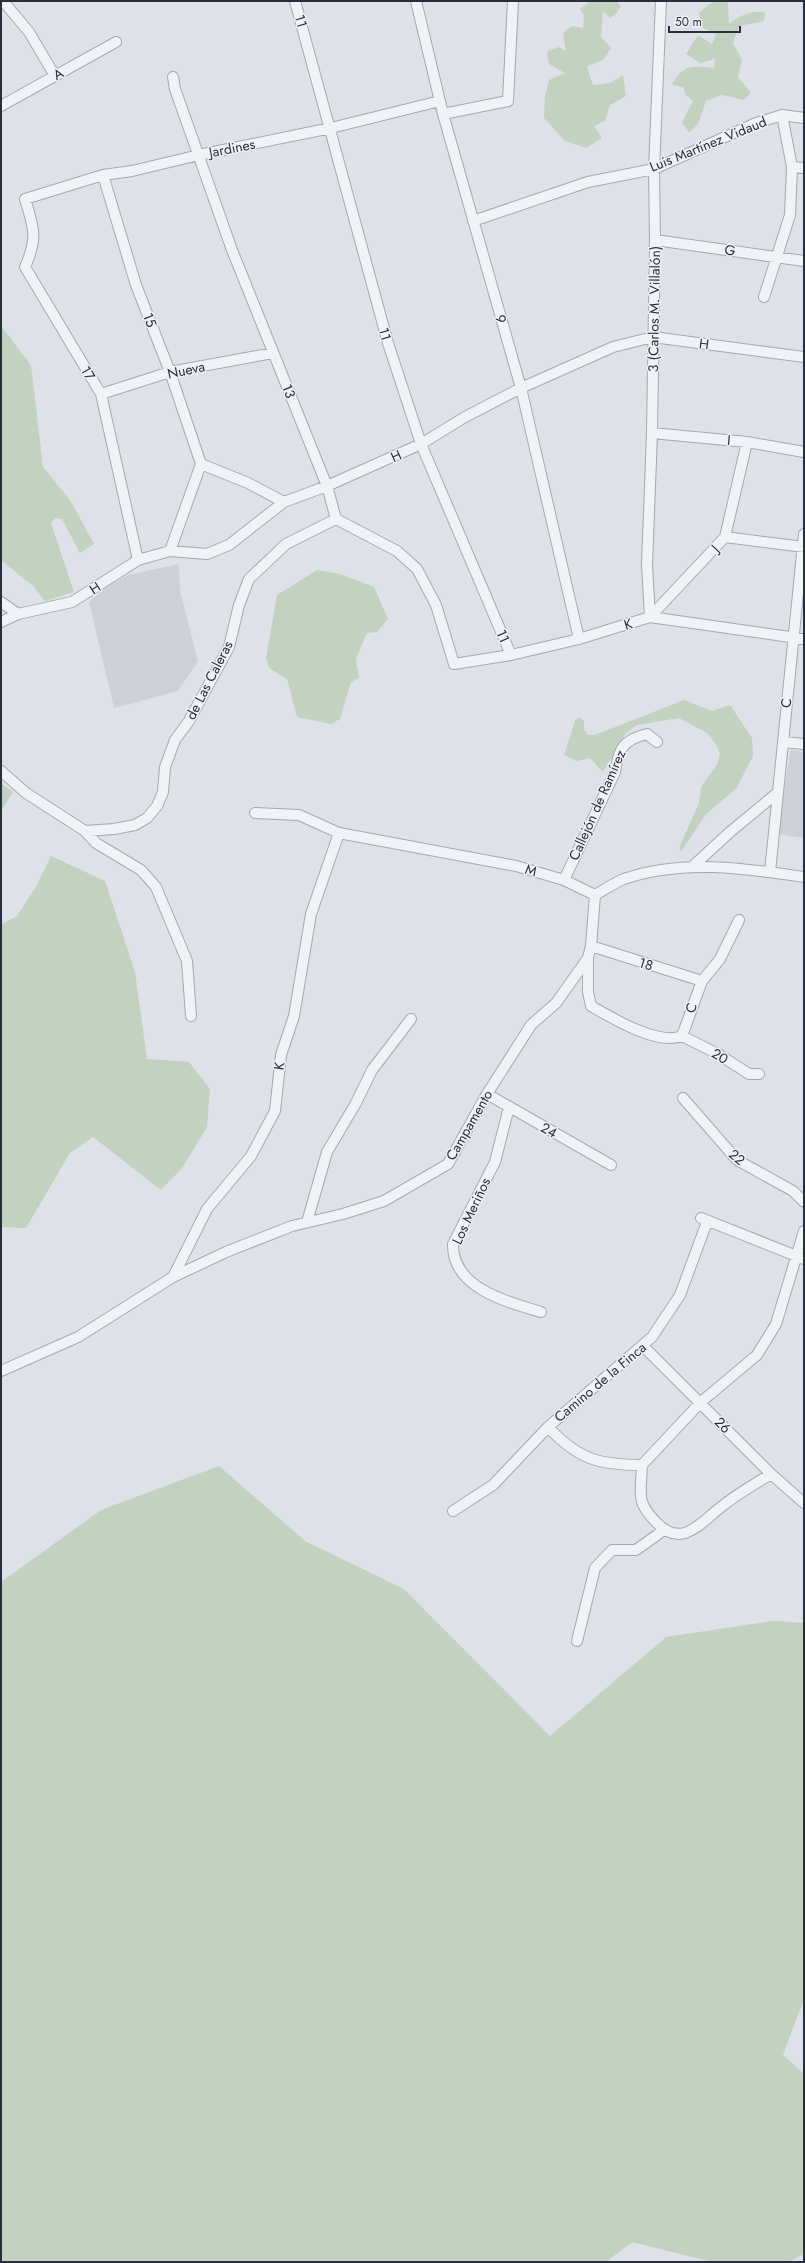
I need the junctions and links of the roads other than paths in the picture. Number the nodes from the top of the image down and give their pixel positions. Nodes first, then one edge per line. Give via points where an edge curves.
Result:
1 (3, 1) edge
2 (295, 1) edge
3 (416, 1) edge
4 (513, 1) edge
5 (660, 1) edge
6 (116, 42) dead end
7 (55, 76) junction
8 (173, 77) dead end
9 (440, 101) junction
10 (1, 106) edge
11 (443, 114) junction
12 (782, 115) junction
13 (804, 118) edge
14 (331, 128) junction
15 (199, 155) junction
16 (792, 166) junction
17 (804, 168) edge
18 (654, 169) junction
19 (103, 175) junction
20 (25, 199) joint
21 (473, 221) junction
22 (655, 240) junction
23 (777, 257) junction
24 (804, 261) edge
25 (764, 297) dead end
26 (653, 338) junction
27 (273, 353) junction
28 (804, 357) edge
29 (170, 372) junction
30 (521, 388) junction
31 (101, 394) junction
32 (652, 433) junction
33 (747, 442) junction
34 (421, 444) junction
35 (804, 452) edge
36 (201, 464) junction
37 (327, 486) junction
38 (284, 502) junction
39 (336, 519) junction
40 (804, 534) edge
41 (725, 537) junction
42 (803, 547) edge
43 (170, 551) junction
44 (138, 560) junction
45 (1, 602) edge
46 (18, 614) junction
47 (650, 617) junction
48 (1, 622) edge
49 (792, 638) junction
50 (579, 639) junction
51 (804, 640) edge
52 (511, 655) junction
53 (657, 742) dead end
54 (782, 742) junction
55 (804, 744) edge
56 (1, 771) edge
57 (776, 794) junction
58 (255, 813) dead end
59 (85, 831) junction
60 (338, 833) junction
61 (693, 866) junction
62 (770, 872) junction
63 (804, 877) edge
64 (564, 880) junction
65 (594, 895) junction
66 (739, 920) dead end
67 (591, 946) junction
68 (588, 958) junction
69 (702, 981) junction
70 (191, 1016) dead end
71 (411, 1020) dead end
72 (682, 1036) junction
73 (758, 1074) dead end
74 (486, 1094) junction
75 (683, 1098) dead end
76 (508, 1107) junction
77 (611, 1165) dead end
78 (804, 1202) edge
79 (307, 1222) junction
80 (804, 1232) edge
81 (801, 1257) edge
82 (173, 1276) junction
83 (542, 1312) dead end
84 (643, 1346) junction
85 (1, 1371) edge
86 (701, 1402) junction
87 (548, 1427) junction
88 (642, 1465) junction
89 (771, 1474) junction
90 (804, 1503) edge
91 (453, 1511) dead end
92 (664, 1530) junction
93 (577, 1641) dead end

1 - 7 street via 29,32
2 - 14 street, 11
3 - 9 street, 9
4 - 11 street via 508,101
5 - 18 street, 3 (Carlos M. Villalón)
6 - 7 street, A
7 - 10 street, A
8 - 15 street, 13
9 - 11 street, 9
9 - 14 street, Jardines
11 - 21 street, 9
12 - 13 street
12 - 16 street
12 - 18 street, Luis Martínez Vidaud via 756,123
14 - 15 street, Jardines
14 - 34 street, 11 via 388,343
15 - 19 street, Jardines
15 - 27 street, 13 via 232,250
16 - 17 street
16 - 23 street via 790,215
18 - 21 street, Luis Martínez Vidaud via 588,182
18 - 22 street, 3 (Carlos M. Villalón)
19 - 20 street, Jardines
19 - 29 street, 15 via 136,285
20 - 31 street, 17 via 34,229 33,249 25,267
21 - 30 street, 9
22 - 23 street, G
22 - 26 street, 3 (Carlos M. Villalón)
23 - 24 street, G
23 - 25 street
26 - 28 street, H
26 - 30 street, H via 613,347
26 - 32 street, 3 (Carlos M. Villalón)
27 - 29 street, Nueva
27 - 37 street, 13
29 - 31 street, Nueva
29 - 36 street, 15
30 - 34 street, H via 465,417
30 - 50 street, 9
31 - 44 street, 17
32 - 33 street, I
32 - 47 street, 3 (Carlos M. Villalón) via 647,565
33 - 35 street, I
33 - 41 street
34 - 37 street, H
34 - 52 street, 11
36 - 38 street via 248,483
36 - 43 street
37 - 38 street, H
37 - 39 street, 13
38 - 43 street, H via 223,547 207,554
39 - 52 street, K via 397,551 417,569 436,605 454,664
39 - 59 street, de Las Caleras via 286,544 248,579 229,647 189,721 175,740 165,767 163,792 157,806 147,818 135,825 114,830
40 - 42 street, C
41 - 42 street, J
41 - 47 street, J
42 - 49 street, C
43 - 44 street, H
44 - 46 street, H via 72,602
45 - 46 street
46 - 48 street, H
47 - 49 street, K
47 - 50 street, K
49 - 51 street, K
49 - 54 street, C
50 - 52 street, K
53 - 64 street, Callejón de Ramírez via 647,734 633,737 618,754 615,772
54 - 55 street
54 - 57 street, C
56 - 59 street via 26,793
57 - 61 street
57 - 62 street, C
58 - 60 street, M via 299,815
59 - 70 street via 96,843 141,870 156,887 187,961
60 - 64 street, M via 516,866
60 - 82 street, K via 311,914 294,1016 281,1055 275,1111 251,1156 207,1209
61 - 62 street
61 - 65 street via 658,870 623,880
62 - 63 street
64 - 65 street, M
65 - 67 street, Campamento
66 - 69 street, C via 720,959
67 - 68 street, Campamento
67 - 69 street, 18
68 - 72 street via 588,992 591,1006 637,1030 668,1040
68 - 74 street, Campamento via 556,1003 531,1025
69 - 72 street, C
71 - 79 street via 372,1070 327,1152
72 - 73 street, 20 via 718,1054 749,1074
74 - 76 street, 24
74 - 79 street, Campamento via 448,1164 384,1201
75 - 78 street, 22 via 737,1160 793,1191
76 - 77 street, 24
76 - 83 street, Los Meriños via 495,1162 453,1244 453,1252 462,1275 472,1283 518,1305
79 - 82 street, Campamento via 226,1252
80 - 81 street
81 - 84 street, Camino de la Finca via 704,1220 680,1295
81 - 86 street via 776,1324 757,1355
82 - 85 street, Campamento via 78,1337
84 - 86 street, 26
84 - 87 street, Camino de la Finca
86 - 88 street
86 - 89 street, 26
87 - 88 street via 565,1445 588,1459 614,1465
87 - 91 street, Camino de la Finca via 493,1485
88 - 92 street via 641,1502 648,1514
89 - 90 street, 26
89 - 92 street via 724,1504 692,1530 674,1534
92 - 93 street via 636,1550 612,1550 595,1568

